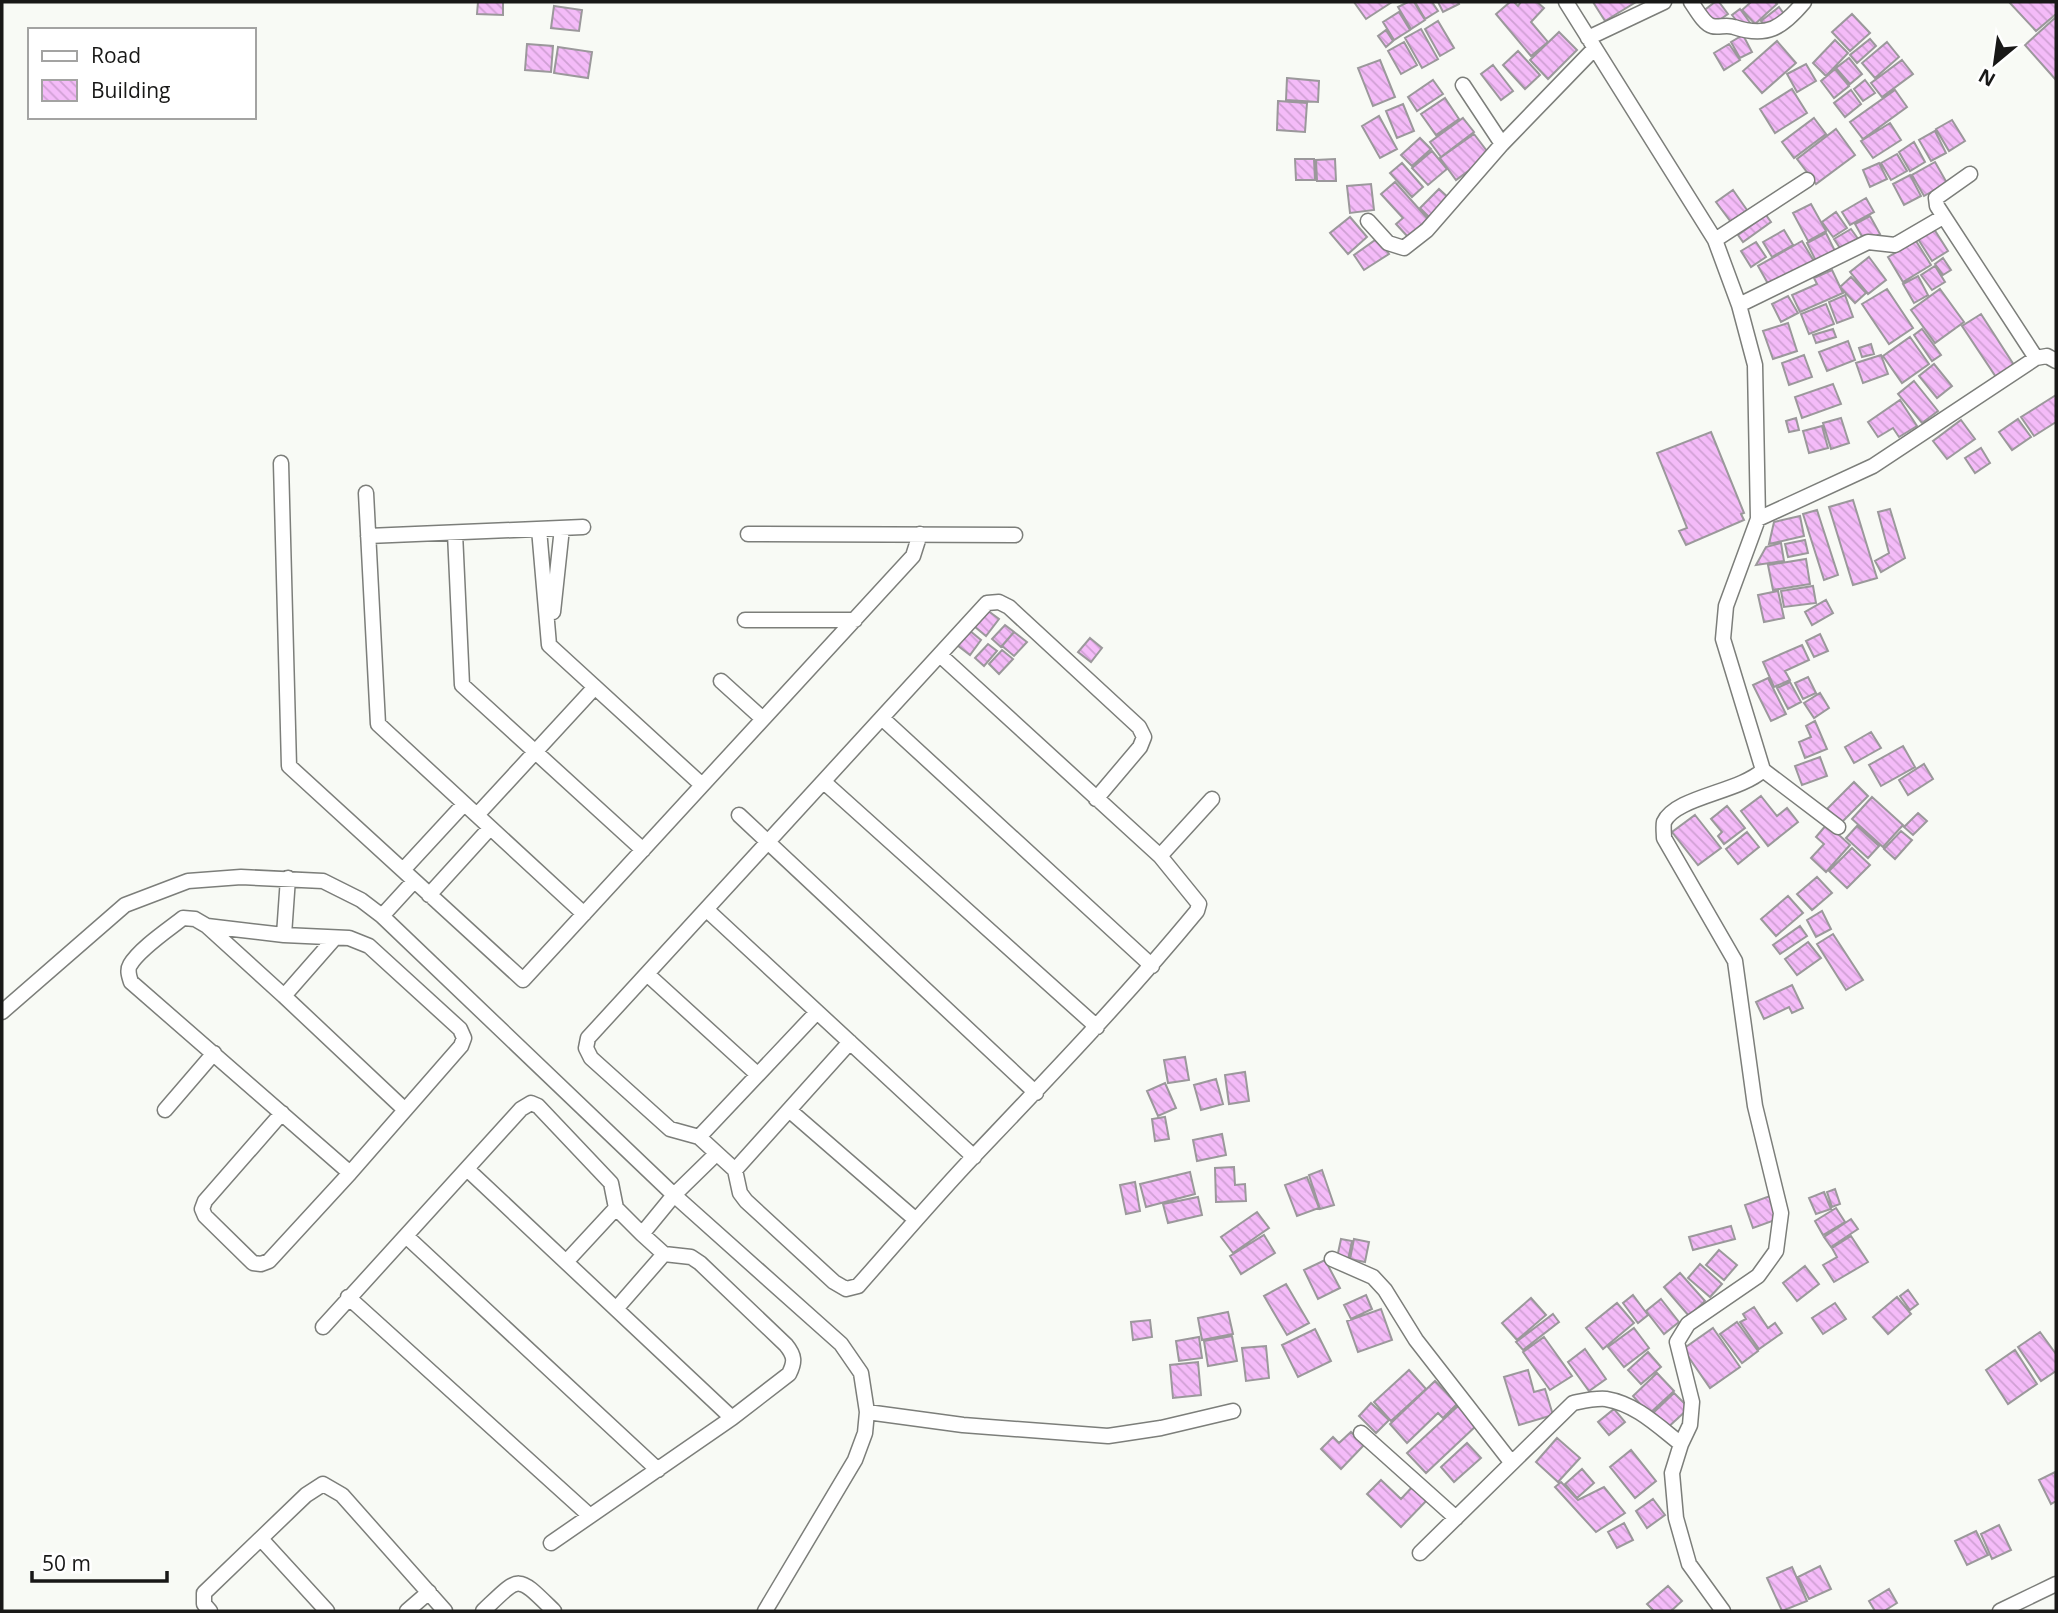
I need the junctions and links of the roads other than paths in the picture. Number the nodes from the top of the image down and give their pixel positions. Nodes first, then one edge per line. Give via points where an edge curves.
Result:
1 (1566, 2) edge
2 (1664, 2) edge
3 (1691, 2) edge
4 (1804, 2) edge
5 (1591, 44) junction
6 (1463, 85) dead end
7 (1503, 144) junction
8 (1970, 174) dead end
9 (1807, 180) dead end
10 (1943, 217) junction
11 (1368, 221) dead end
12 (1715, 240) junction
13 (1738, 304) junction
14 (2036, 358) junction
15 (2056, 361) edge
16 (281, 463) dead end
17 (366, 493) dead end
18 (1758, 519) junction
19 (583, 527) dead end
20 (562, 528) junction
21 (539, 529) junction
22 (455, 533) junction
23 (748, 534) dead end
24 (920, 534) junction
25 (1015, 535) dead end
26 (368, 536) junction
27 (745, 620) dead end
28 (855, 620) junction
29 (549, 645) junction
30 (941, 656) junction
31 (721, 681) dead end
32 (594, 687) junction
33 (763, 719) junction
34 (883, 719) junction
35 (535, 751) junction
36 (1763, 770) junction
37 (824, 782) junction
38 (702, 785) junction
39 (1096, 799) junction
40 (1212, 799) dead end
41 (464, 804) junction
42 (477, 815) junction
43 (739, 815) dead end
44 (1838, 827) dead end
45 (490, 828) junction
46 (768, 843) junction
47 (643, 850) junction
48 (1160, 856) junction
49 (402, 870) junction
50 (288, 878) junction
51 (414, 881) junction
52 (429, 894) junction
53 (707, 910) junction
54 (584, 914) junction
55 (382, 916) junction
56 (207, 926) junction
57 (284, 935) junction
58 (334, 939) junction
59 (1152, 966) junction
60 (648, 974) junction
61 (284, 996) junction
62 (2, 1012) edge
63 (817, 1012) junction
64 (1097, 1027) junction
65 (850, 1042) junction
66 (214, 1053) junction
67 (757, 1074) junction
68 (1036, 1093) junction
69 (404, 1109) junction
70 (165, 1110) dead end
71 (789, 1110) junction
72 (282, 1113) junction
73 (699, 1136) junction
74 (716, 1154) junction
75 (974, 1157) junction
76 (467, 1169) junction
77 (735, 1170) junction
78 (350, 1172) junction
79 (674, 1195) junction
80 (616, 1208) junction
81 (916, 1220) junction
82 (642, 1234) junction
83 (406, 1236) junction
84 (664, 1254) junction
85 (1332, 1259) dead end
86 (566, 1262) junction
87 (348, 1297) junction
88 (616, 1309) junction
89 (323, 1327) dead end
90 (1233, 1411) dead end
91 (867, 1412) junction
92 (732, 1418) junction
93 (1361, 1433) dead end
94 (1681, 1444) junction
95 (1511, 1462) junction
96 (658, 1470) junction
97 (589, 1515) junction
98 (1456, 1518) junction
99 (262, 1540) junction
100 (551, 1543) dead end
101 (1420, 1553) dead end
102 (2056, 1584) edge
103 (429, 1592) junction
104 (210, 1611) edge
105 (327, 1611) edge
106 (407, 1611) edge
107 (445, 1611) edge
108 (483, 1611) edge
109 (554, 1611) edge
110 (765, 1611) edge
111 (1723, 1611) edge
112 (2000, 1611) edge

1 - 5 street
2 - 5 street
3 - 4 street via 1709,26 1748,32 1775,29
5 - 7 street
5 - 12 street
6 - 7 street
7 - 11 street via 1427,230 1404,248 1388,243
8 - 10 street via 1937,198
9 - 12 street
10 - 13 street via 1895,245 1868,243
10 - 14 street
12 - 13 street
13 - 18 street via 1755,365
14 - 15 street via 2047,356
14 - 18 street via 1872,466
16 - 49 street via 289,766
17 - 26 street
18 - 36 street via 1727,606 1723,639
19 - 20 street
20 - 21 street
20 - 29 street
21 - 22 street
21 - 29 street
22 - 26 street
22 - 35 street via 463,685
23 - 24 street
24 - 25 street
24 - 28 street via 914,556
26 - 41 street via 378,724
27 - 28 street
28 - 33 street
29 - 32 street
30 - 34 street
30 - 39 street
30 - 39 street via 987,603 1009,607 1029,625 1139,727 1144,737
31 - 33 street
32 - 35 street
32 - 38 street
33 - 38 street
34 - 37 street
34 - 59 street
35 - 42 street
35 - 47 street
36 - 44 street
36 - 94 street via 1735,786 1676,807 1664,822 1664,838 1735,961 1755,1106 1782,1213 1776,1251 1758,1276 1688,1324 1677,1342 1692,1402 1690,1425
37 - 46 street
37 - 64 street
38 - 47 street
39 - 48 street
40 - 48 street
41 - 42 street
41 - 49 street
42 - 45 street
43 - 46 street
45 - 52 street
45 - 54 street
46 - 53 street
46 - 68 street
47 - 54 street
48 - 59 street via 1199,904
49 - 51 street
50 - 55 street via 323,881
50 - 57 street
50 - 62 street via 188,881 125,905
51 - 52 street
51 - 55 street
52 - 54 street via 523,980
53 - 60 street
53 - 63 street
55 - 79 street
56 - 57 street
56 - 61 street
56 - 66 street via 183,918 130,965 128,974 131,982
57 - 58 street
58 - 61 street
58 - 69 street via 349,938 369,946 460,1029 464,1038
59 - 64 street
60 - 67 street
60 - 73 street via 588,1038 586,1048 591,1058 670,1129
61 - 69 street
63 - 65 street
63 - 67 street
64 - 68 street
65 - 71 street
65 - 75 street
66 - 70 street
66 - 72 street
67 - 73 street
68 - 75 street
69 - 78 street
71 - 77 street
71 - 81 street
72 - 78 street
72 - 78 street via 202,1209 253,1263 269,1261
73 - 74 street
74 - 77 street
74 - 79 street
75 - 81 street
76 - 80 street via 531,1103 611,1183
76 - 83 street
76 - 86 street
77 - 81 street via 746,1201 846,1289 858,1286
79 - 82 street
79 - 91 street via 841,1344 861,1373
80 - 82 street
80 - 86 street
82 - 84 street
83 - 87 street
83 - 96 street
84 - 88 street
84 - 92 street via 691,1256 792,1353 794,1364 789,1374
85 - 95 street via 1373,1277 1385,1290 1416,1340
86 - 88 street
87 - 89 street
87 - 97 street
88 - 92 street
90 - 91 street via 1108,1436
91 - 110 street via 855,1460
92 - 96 street
93 - 98 street
94 - 95 street via 1644,1415 1603,1399 1573,1403
94 - 111 street via 1672,1473 1676,1518 1689,1564
95 - 98 street
96 - 97 street
97 - 100 street
98 - 101 street
99 - 103 street via 323,1484 342,1494
99 - 104 street via 204,1593
99 - 105 street
102 - 112 street
103 - 106 street
103 - 107 street
108 - 109 street via 518,1583 526,1584

